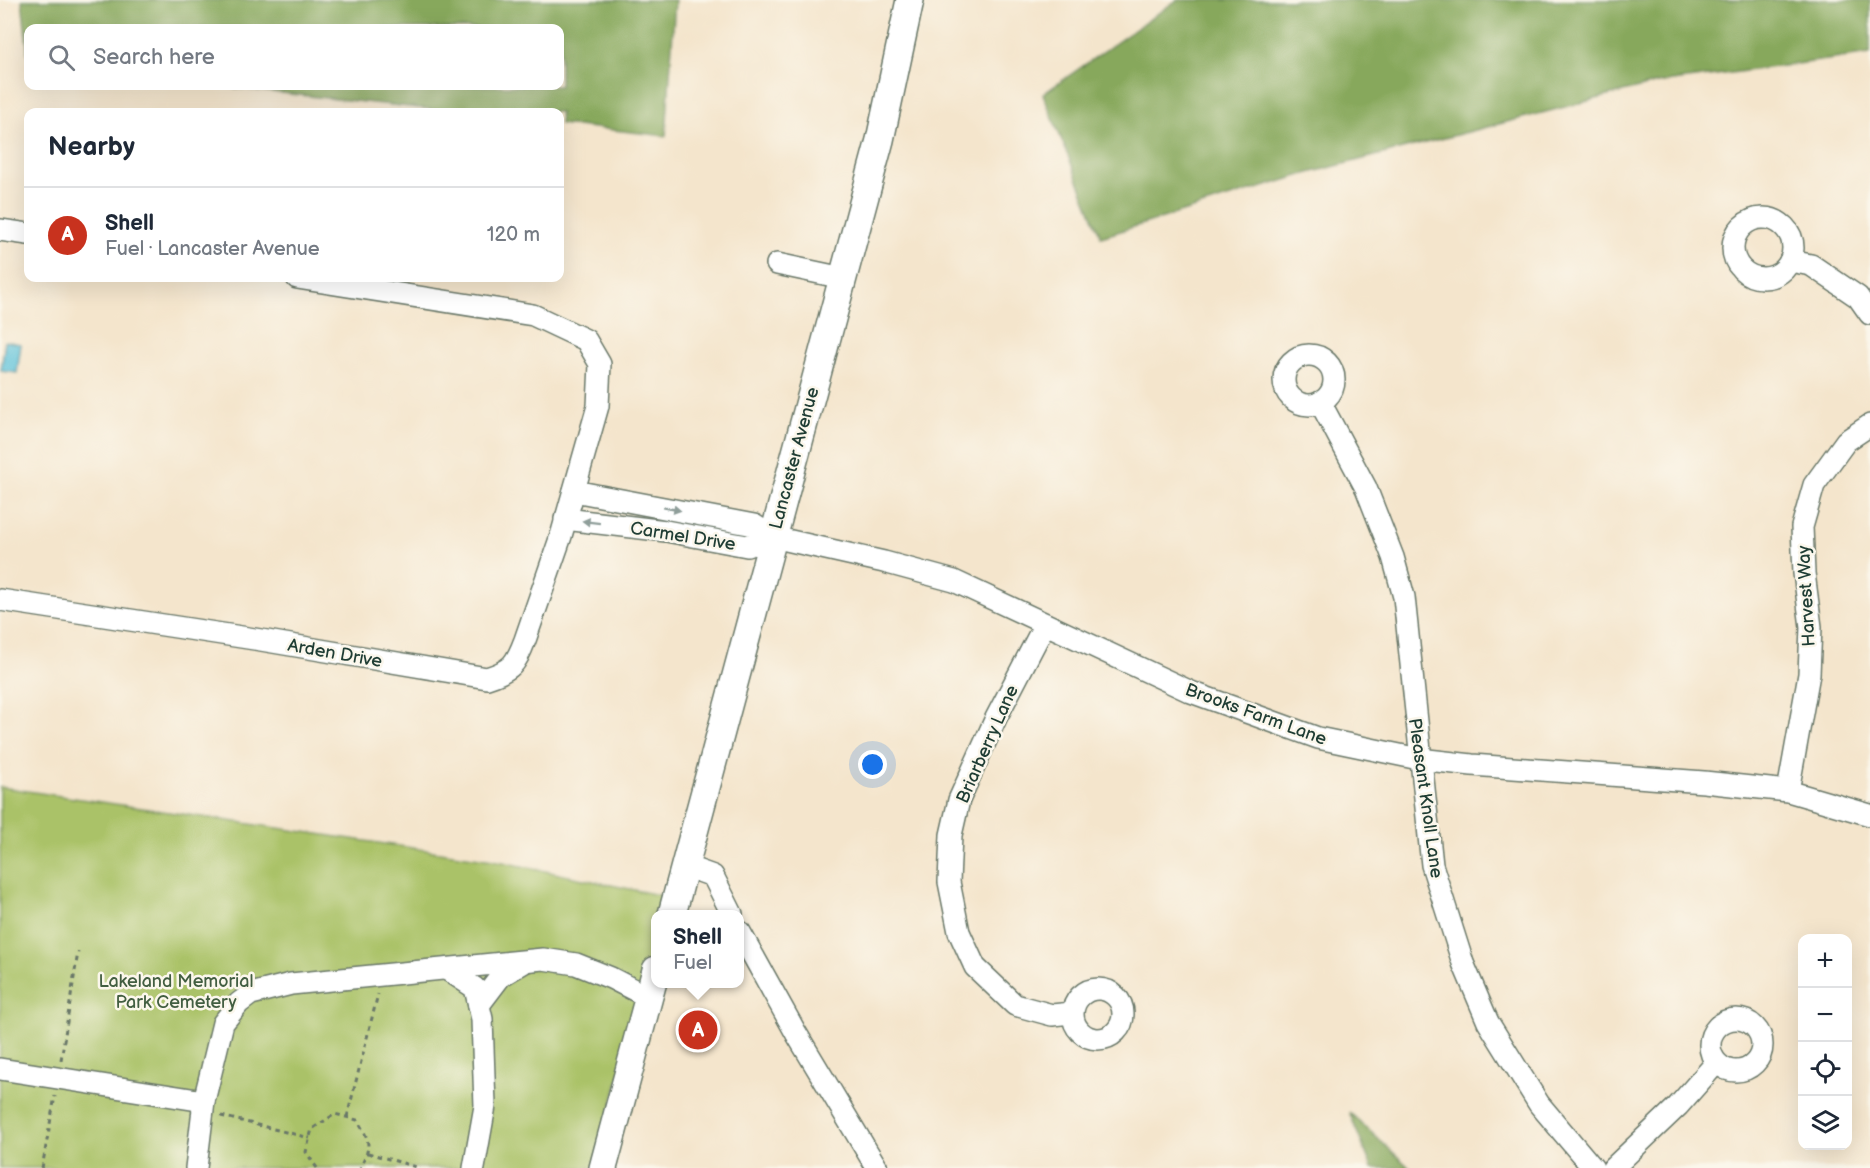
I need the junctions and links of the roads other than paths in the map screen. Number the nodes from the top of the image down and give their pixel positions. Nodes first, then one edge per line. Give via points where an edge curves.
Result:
1 (910, 0) edge
2 (0, 230) edge
3 (24, 233) edge
4 (1790, 261) dead end
5 (777, 264) dead end
6 (843, 278) junction
7 (323, 282) edge
8 (1870, 314) edge
9 (1320, 402) dead end
10 (1870, 425) edge
11 (574, 491) junction
12 (565, 519) junction
13 (773, 537) junction
14 (0, 600) edge
15 (1045, 624) junction
16 (1419, 759) junction
17 (1788, 791) junction
18 (1870, 816) edge
19 (685, 866) junction
20 (673, 910) edge
21 (730, 910) edge
22 (744, 939) edge
23 (526, 961) junction
24 (446, 969) junction
25 (651, 986) edge
26 (648, 997) junction
27 (479, 1005) junction
28 (1072, 1013) dead end
29 (1716, 1063) dead end
30 (0, 1069) edge
31 (204, 1107) junction
32 (196, 1168) edge
33 (474, 1168) edge
34 (603, 1168) edge
35 (877, 1168) edge
36 (1593, 1168) edge
37 (1613, 1168) edge

1 - 6 main road, Lancaster Avenue via 880,140
2 - 3 street
4 - 8 street via 1811,265 1858,297
5 - 6 street
6 - 13 main road, Lancaster Avenue
7 - 11 street, Arden Drive via 533,315 586,340 600,363 598,406
9 - 16 street, Pleasant Knoll Lane via 1366,488 1396,567 1404,597
10 - 17 street, Harvest Way via 1846,441 1814,485 1802,527 1811,627 1809,675
11 - 12 street, Arden Drive
11 -> 13 street, Carmel Drive via 754,525
13 -> 12 street, Carmel Drive via 747,546
12 - 14 street, Arden Drive via 518,658 504,673 487,678
13 - 15 street, Brooks Farm Lane via 954,581
13 - 19 main road, Lancaster Avenue
15 - 16 street, Brooks Farm Lane via 1191,692 1318,738
15 - 28 street, Briarberry Lane via 959,800 951,835 949,882 958,932 975,967 1015,1005 1052,1015
16 - 17 street, Brooks Farm Lane
16 - 36 street, Pleasant Knoll Lane via 1431,865 1463,963 1488,1022 1539,1104
17 - 18 street, Brooks Farm Lane
19 - 20 main road, Lancaster Avenue
19 - 21 street via 713,876
22 - 35 street
23 - 24 street
23 - 26 street via 543,959 576,964
23 - 27 street via 501,976
24 - 27 street via 475,988
24 - 31 street via 291,984 251,994 238,1003 223,1023
25 - 26 main road
26 - 34 main road
27 - 33 street via 485,1106
29 - 37 street
30 - 31 street
31 - 32 street

